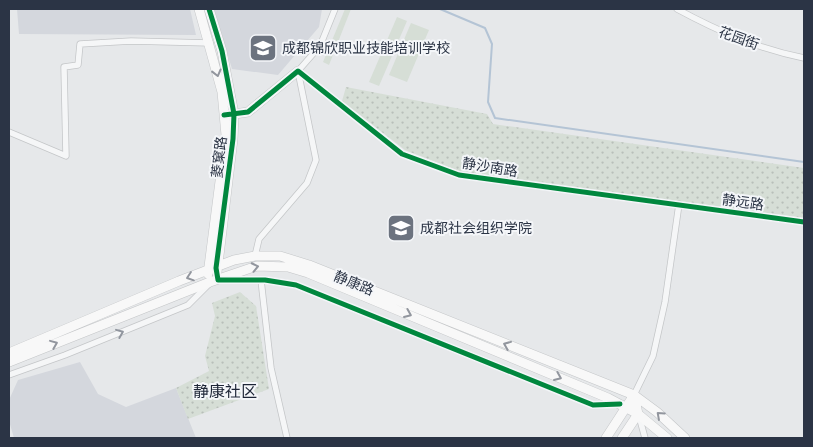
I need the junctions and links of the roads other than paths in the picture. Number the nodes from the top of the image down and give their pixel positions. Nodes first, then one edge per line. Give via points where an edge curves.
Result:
1 (199, 9) edge
2 (209, 9) edge
3 (335, 9) edge
4 (677, 9) edge
5 (210, 43) junction
6 (804, 58) edge
7 (298, 71) junction
8 (234, 114) junction
9 (224, 115) junction
10 (9, 132) edge
11 (679, 204) junction
12 (804, 222) edge
13 (255, 256) junction
14 (212, 270) junction
15 (261, 280) junction
16 (213, 281) junction
17 (9, 353) edge
18 (9, 362) edge
19 (9, 375) edge
20 (634, 395) junction
21 (623, 406) junction
22 (638, 414) junction
23 (287, 438) edge
24 (606, 438) edge
25 (622, 438) edge
26 (645, 438) edge
27 (667, 438) edge
28 (685, 438) edge

1 - 5 main road, 菱窠路
2 - 8 main road, 菱窠路 via 222,51
3 - 7 street via 320,46
4 - 6 street, 花园街 via 718,32
5 -> 9 main road, 菱窠路
5 - 10 street via 131,41 80,44 78,65 64,66 66,156
7 - 8 main road via 248,112
7 - 11 street, 静沙南路 via 402,154 459,175
7 - 13 street via 316,160 307,183 259,239
8 - 9 main road
8 - 14 main road, 菱窠路 via 233,139
9 - 14 main road, 菱窠路 via 226,135
11 - 12 street, 静远路
11 - 20 street via 665,302 653,356
13 - 14 main road, 静康路 via 234,260
20 -> 13 main road, 静康路 via 309,265 280,256
14 - 16 main road, 菱窠路
14 -> 17 main road, 静康路
15 - 16 street
15 - 21 street via 296,285 593,405
15 - 23 street via 271,368
18 -> 16 main road, 静康路
19 -> 16 street via 188,305
16 -> 21 main road, 静康路 via 257,266 288,267 308,273
20 - 21 main road
20 - 22 main road
28 -> 20 main road, 静康路
21 - 22 main road, 静康路
21 - 24 main road
22 - 25 main road
22 - 26 street
22 - 27 main road, 静康路

